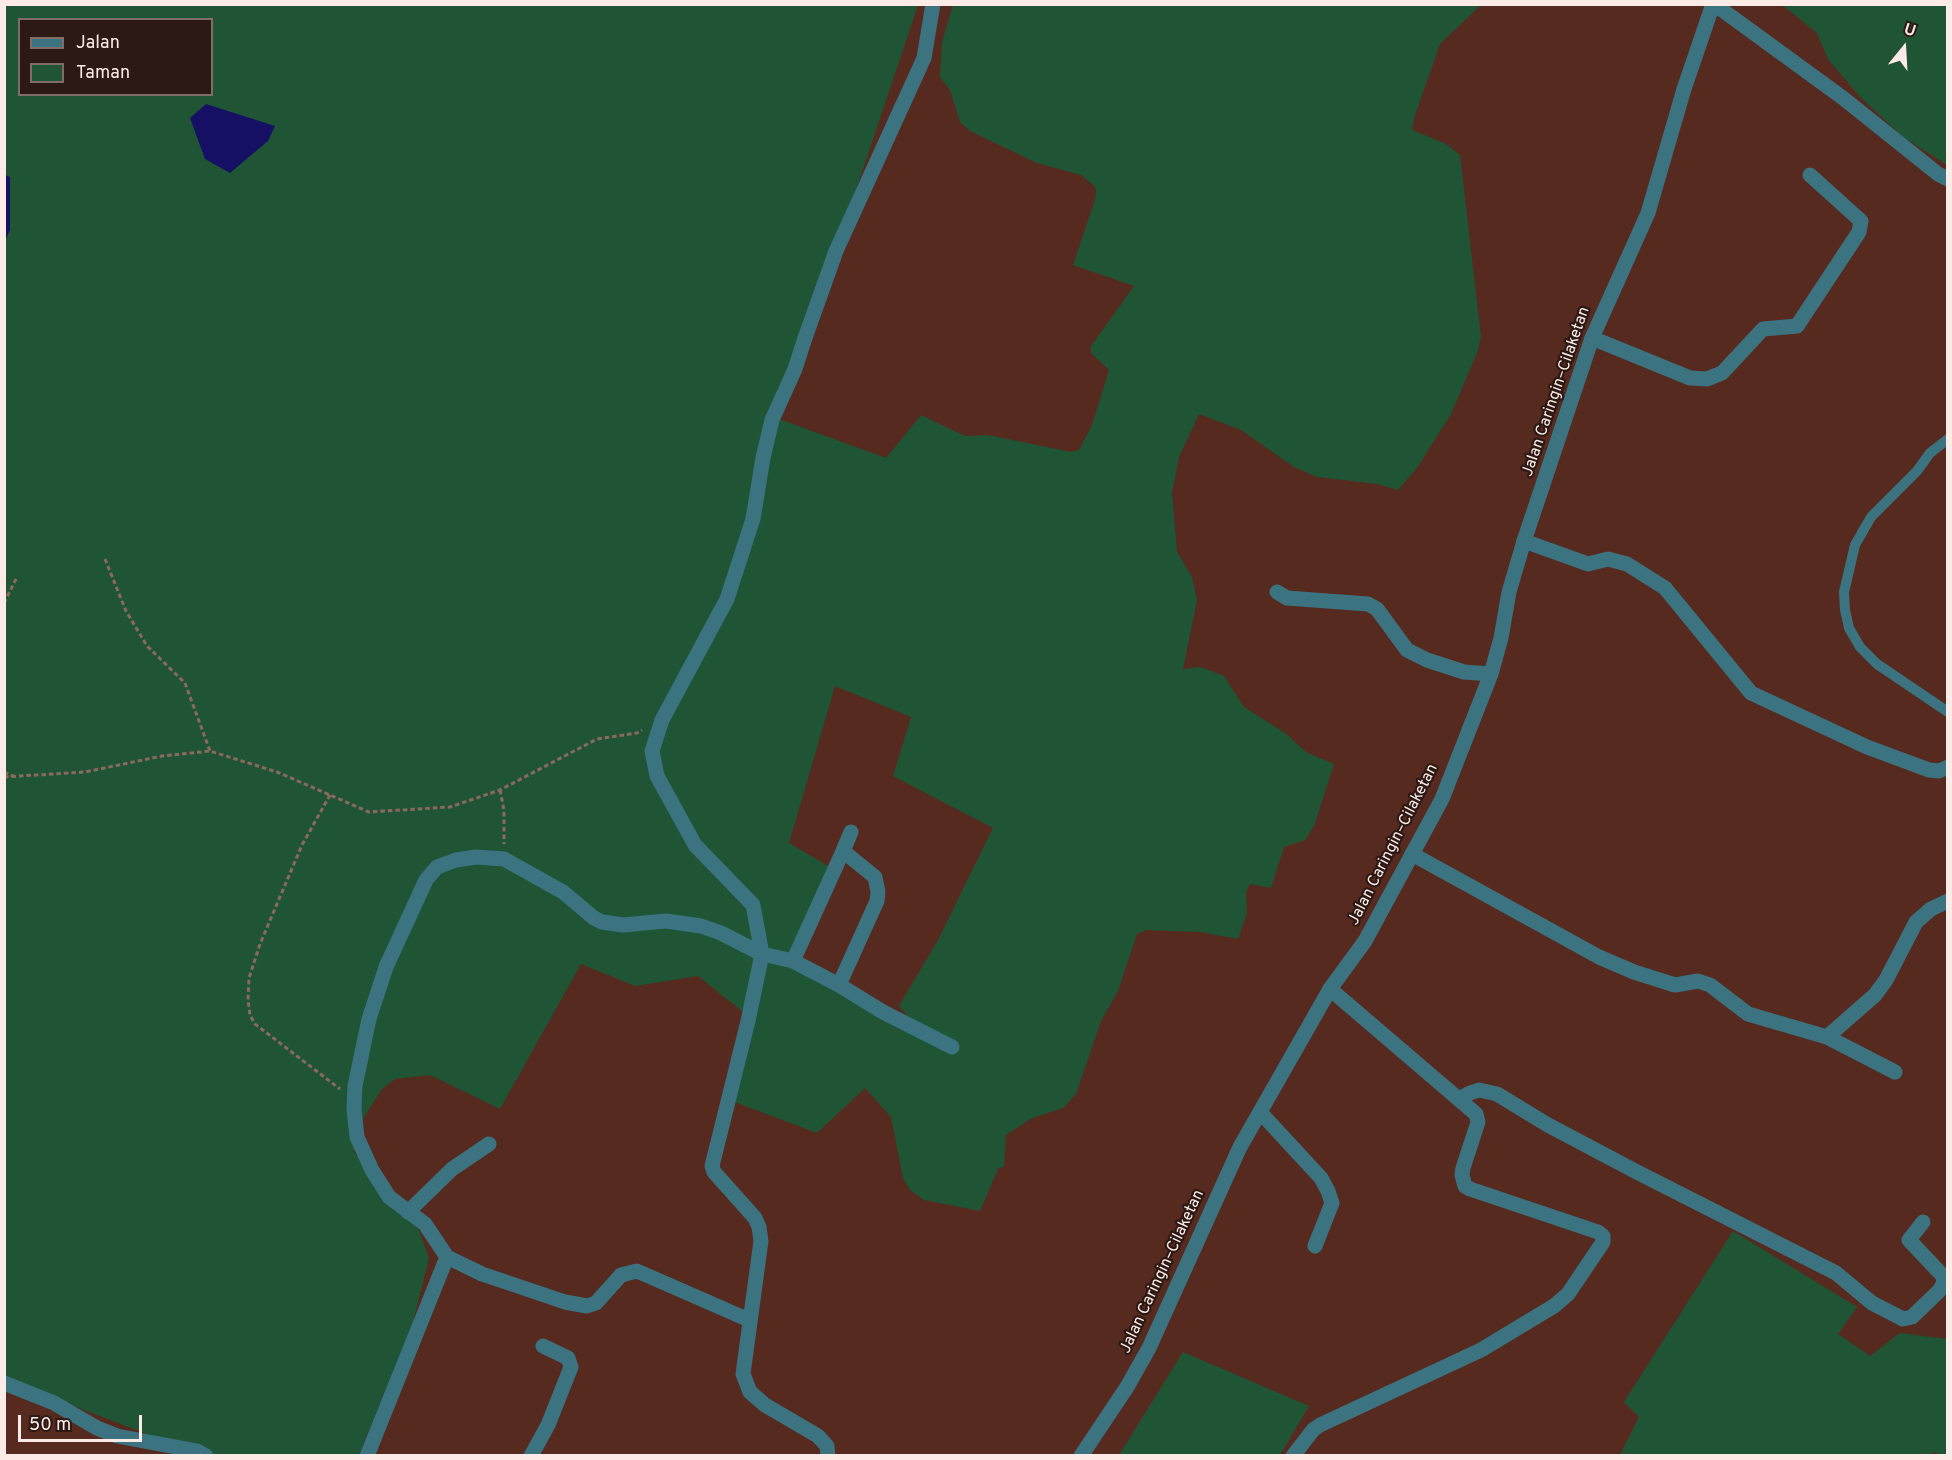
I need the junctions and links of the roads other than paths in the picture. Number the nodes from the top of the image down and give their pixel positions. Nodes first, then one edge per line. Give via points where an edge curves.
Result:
1 (933, 4) edge
2 (1713, 4) edge
3 (1810, 175) dead end
4 (1947, 179) edge
5 (1592, 338) junction
6 (1947, 439) edge
7 (1524, 541) junction
8 (1277, 592) dead end
9 (1491, 674) junction
10 (1947, 712) edge
11 (1947, 767) edge
12 (851, 832) dead end
13 (843, 851) junction
14 (1412, 854) junction
15 (1947, 902) edge
16 (762, 954) junction
17 (793, 961) junction
18 (840, 985) junction
19 (1330, 989) junction
20 (1827, 1037) junction
21 (952, 1047) dead end
22 (1895, 1072) dead end
23 (1459, 1099) junction
24 (1260, 1112) junction
25 (489, 1144) dead end
26 (408, 1212) junction
27 (1923, 1222) dead end
28 (1315, 1246) dead end
29 (447, 1257) junction
30 (750, 1320) junction
31 (543, 1346) dead end
32 (4, 1383) edge
33 (206, 1455) edge
34 (367, 1455) edge
35 (531, 1455) edge
36 (828, 1455) edge
37 (1081, 1455) edge
38 (1293, 1455) edge

1 - 16 street via 924,58 836,251 795,369 772,420 753,519 727,599 662,720 652,751 657,776 695,845 753,905
2 - 4 street
2 - 5 street, Jalan Caringin–Cilaketan via 1648,213
3 - 5 street via 1861,221 1859,232 1797,326 1763,329 1722,373 1707,379 1690,378
5 - 7 street, Jalan Caringin–Cilaketan
6 - 10 lane via 1871,517 1855,544 1844,592 1849,628 1860,647 1877,664
7 - 9 street, Jalan Caringin–Cilaketan
7 - 11 street via 1588,564 1608,559 1627,564 1665,588 1751,693 1867,747 1929,770
8 - 9 street via 1287,598 1368,604 1377,609 1407,650 1464,672
9 - 14 street, Jalan Caringin–Cilaketan via 1442,799
12 - 13 street
13 - 17 street
13 - 18 street via 875,877 878,892
14 - 19 street, Jalan Caringin–Cilaketan via 1365,941
14 - 20 street via 1599,957 1675,985 1698,981 1710,985 1748,1014
15 - 20 street via 1916,922 1875,995
16 - 17 street
16 - 26 street via 701,926 666,921 623,925 602,922 562,892 504,859 476,857 437,867 426,880 386,967 369,1019 355,1086 357,1137 389,1197
16 - 30 street via 712,1166 759,1227 761,1241
17 - 18 street
18 - 21 street
19 - 23 street
19 - 24 street, Jalan Caringin–Cilaketan
20 - 22 street
23 - 27 street via 1479,1090 1497,1094 1625,1166 1836,1273 1872,1303 1903,1319 1912,1317 1944,1283 1943,1276 1909,1240
23 - 38 street via 1476,1114 1478,1122 1463,1168 1466,1186 1598,1232 1603,1242 1568,1294 1554,1306 1481,1350 1320,1425
24 - 28 street via 1321,1178 1328,1191 1332,1203
24 - 37 street, Jalan Caringin–Cilaketan via 1240,1147 1149,1348 1128,1387
25 - 26 street via 452,1169
26 - 29 street via 425,1224
29 - 30 street via 483,1274 587,1306 596,1303 621,1275 637,1271
29 - 34 street
30 - 36 street via 743,1374 750,1392 765,1406 818,1436 827,1446
31 - 35 street via 568,1358 571,1367 548,1425
32 - 33 street via 54,1403 117,1436

